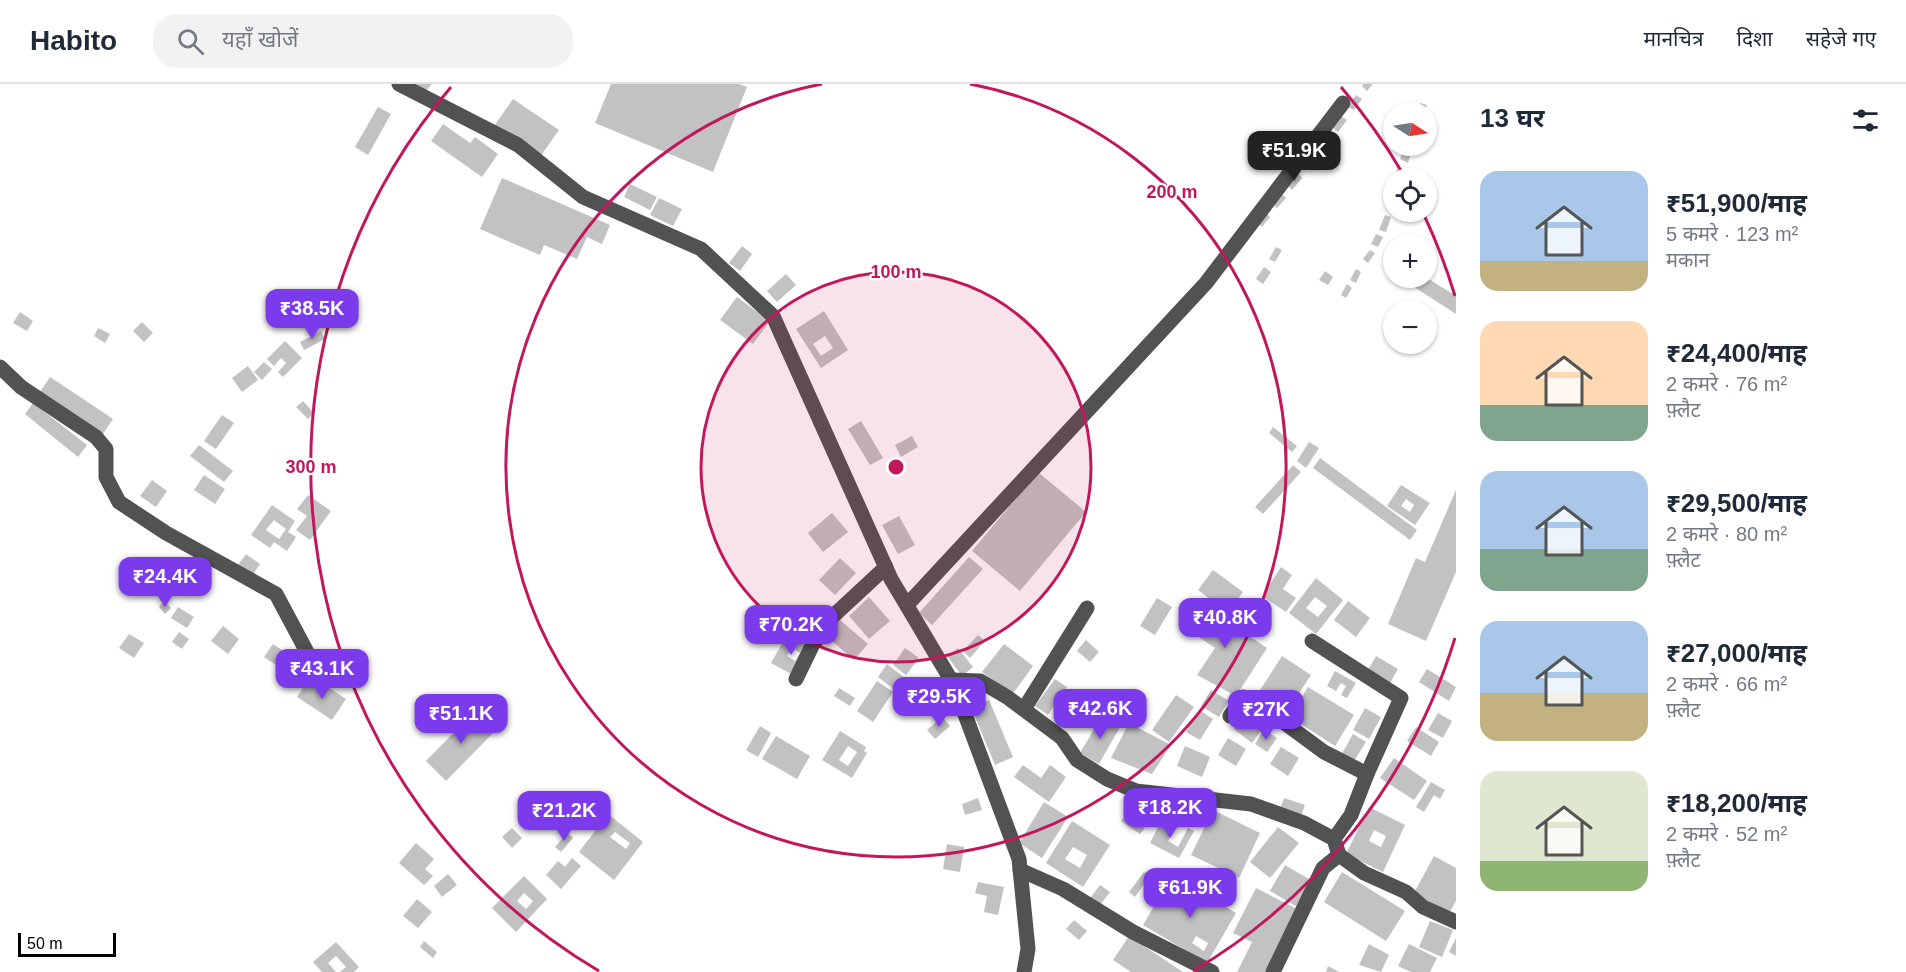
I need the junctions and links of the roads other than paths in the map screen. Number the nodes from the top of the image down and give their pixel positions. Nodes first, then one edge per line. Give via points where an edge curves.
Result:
1 (399, 84) edge
2 (1343, 103) dead end
3 (0, 367) edge
4 (886, 567) junction
5 (907, 605) junction
6 (1087, 608) dead end
7 (1312, 641) dead end
8 (315, 667) dead end
9 (796, 679) dead end
10 (951, 680) junction
11 (1024, 709) junction
12 (1230, 716) dead end
13 (1367, 774) junction
14 (1334, 839) junction
15 (1339, 855) junction
16 (1020, 870) junction
17 (1456, 922) edge
18 (1023, 972) edge
19 (1212, 972) edge
20 (1273, 972) edge

1 - 4 street via 518,145 583,197 702,249 773,316
2 - 5 street via 1206,283
3 - 8 street via 21,387 96,437 106,449 106,477 119,502 276,594
4 - 5 street
4 - 9 street via 831,618
5 - 10 street
6 - 11 street
7 - 13 street via 1401,699
10 - 11 street via 980,681
10 - 16 street
11 - 14 street via 1062,738 1077,760 1107,779 1136,791 1251,804 1304,823
12 - 13 street via 1243,697 1324,752
13 - 14 street via 1351,815
14 - 15 street
15 - 17 street via 1364,873 1406,892 1423,907
15 - 20 street via 1323,868
16 - 18 street via 1028,948
16 - 19 street via 1063,889 1133,932

